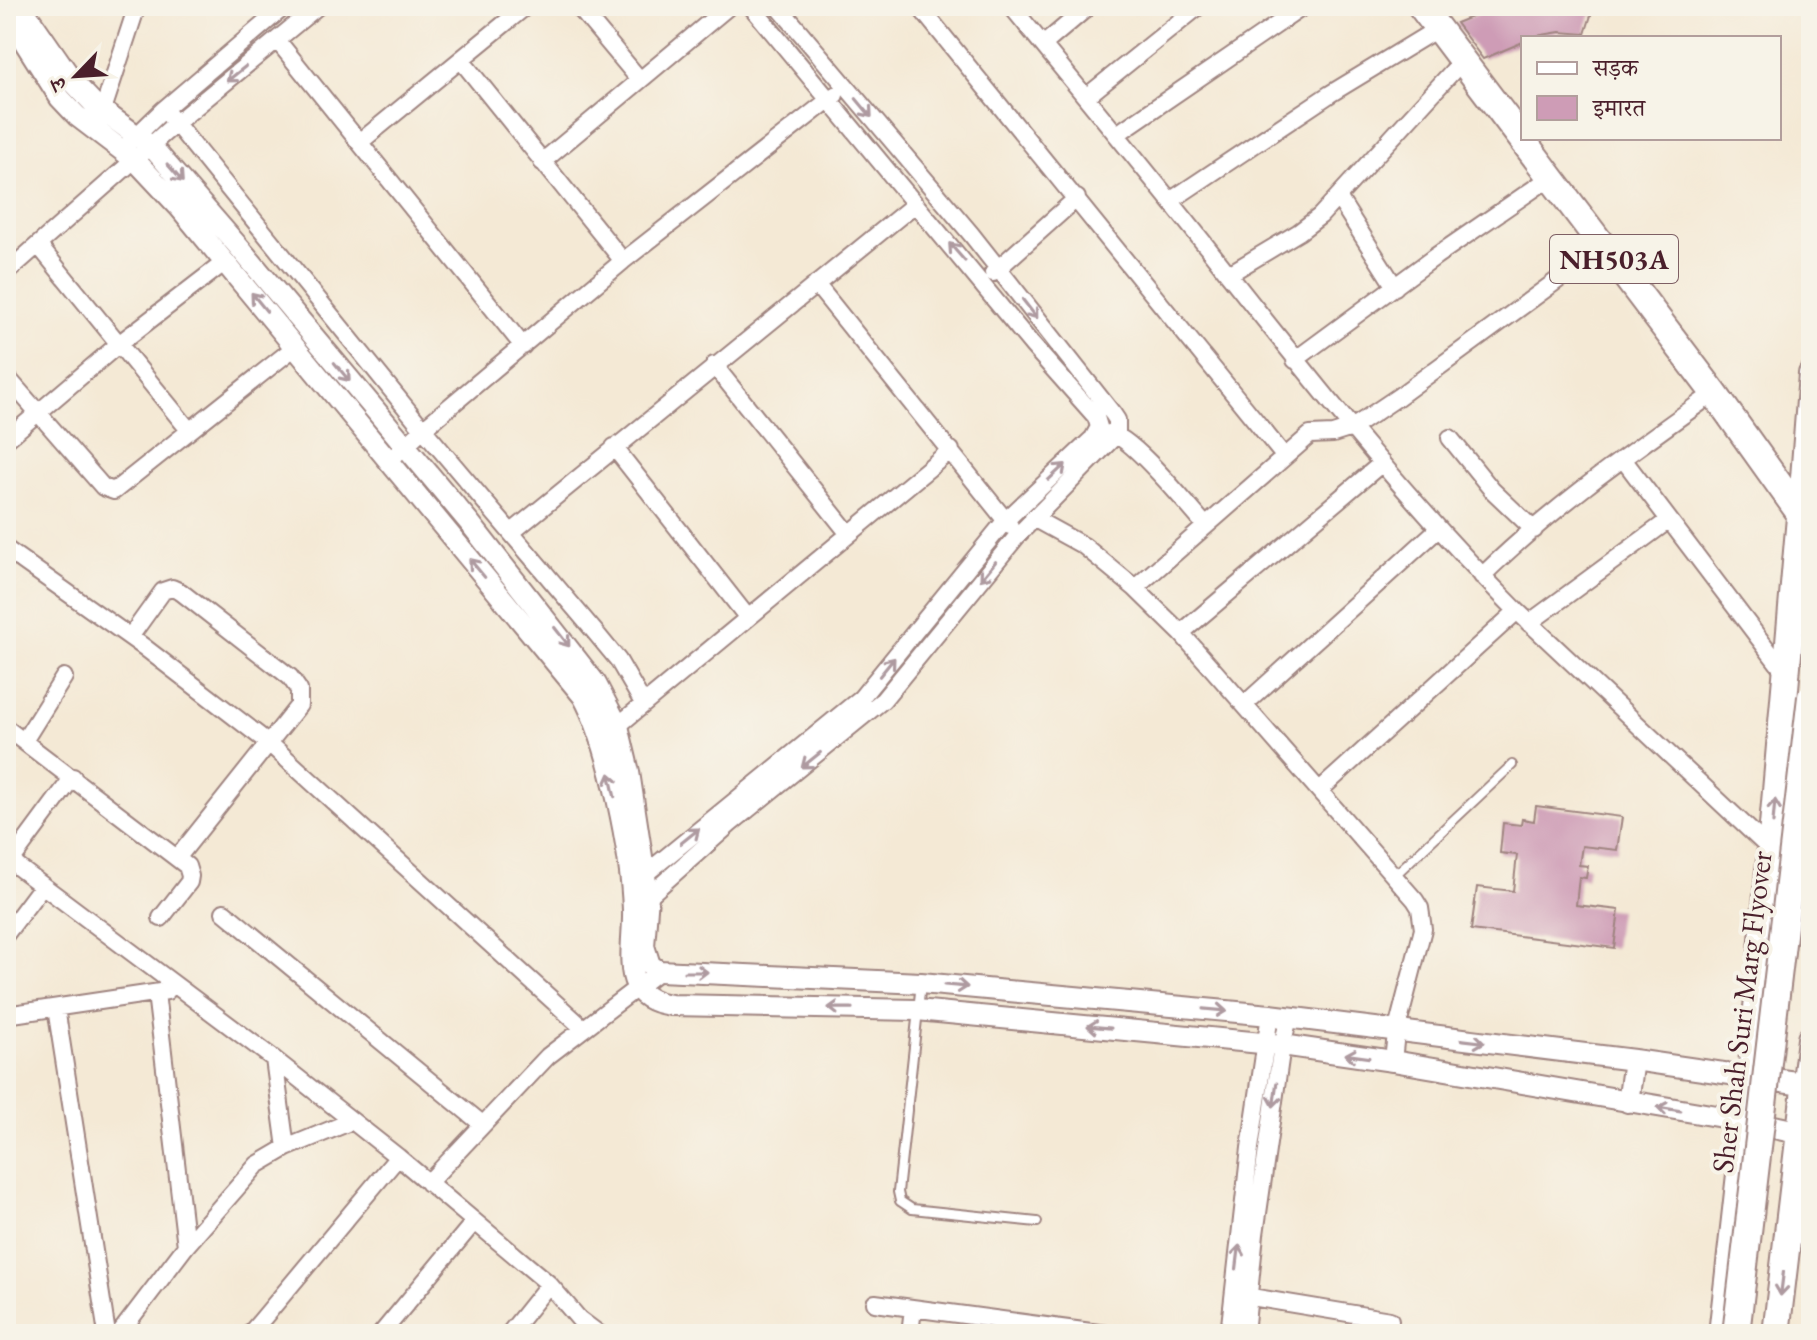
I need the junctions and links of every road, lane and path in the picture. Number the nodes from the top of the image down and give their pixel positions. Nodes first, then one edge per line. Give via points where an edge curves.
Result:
1 (137, 6) edge
2 (285, 6) edge
3 (318, 6) edge
4 (526, 6) edge
5 (578, 6) edge
6 (729, 6) edge
7 (751, 6) edge
8 (778, 6) edge
9 (919, 6) edge
10 (1011, 6) edge
11 (1089, 6) edge
12 (1199, 6) edge
13 (1304, 6) edge
14 (1421, 6) edge
15 (6, 13) edge
16 (18, 25) edge
17 (1437, 29) junction
18 (277, 40) junction
19 (1043, 45) junction
20 (461, 60) junction
21 (1463, 60) junction
22 (639, 79) junction
23 (846, 86) junction
24 (1086, 97) junction
25 (829, 100) junction
26 (164, 109) junction
27 (103, 110) junction
28 (176, 123) junction
29 (97, 130) junction
30 (1117, 134) junction
31 (1521, 137) edge
32 (1523, 140) edge
33 (360, 142) junction
34 (137, 148) junction
35 (542, 162) junction
36 (1551, 177) junction
37 (1338, 197) junction
38 (1077, 198) junction
39 (1170, 201) junction
40 (915, 204) junction
41 (39, 246) junction
42 (1604, 246) junction
43 (623, 261) junction
44 (225, 262) junction
45 (998, 268) junction
46 (6, 273) edge
47 (1229, 274) junction
48 (982, 282) junction
49 (816, 284) junction
50 (1395, 287) junction
51 (120, 343) junction
52 (523, 346) junction
53 (295, 347) junction
54 (1295, 360) junction
55 (714, 365) junction
56 (1811, 374) edge
57 (6, 376) edge
58 (1714, 393) junction
59 (38, 413) junction
60 (1352, 428) junction
61 (423, 429) junction
62 (189, 430) junction
63 (1098, 432) junction
64 (1117, 434) junction
65 (1450, 438) dead end
66 (6, 440) edge
67 (404, 446) junction
68 (614, 447) junction
69 (951, 450) junction
70 (1284, 456) junction
71 (1623, 459) junction
72 (388, 462) junction
73 (1382, 463) junction
74 (1033, 518) junction
75 (1669, 520) junction
76 (1005, 521) junction
77 (1806, 523) edge
78 (1205, 525) junction
79 (1437, 530) junction
80 (1534, 530) junction
81 (512, 532) junction
82 (849, 534) junction
83 (1018, 535) junction
84 (6, 549) edge
85 (1482, 576) junction
86 (1135, 588) junction
87 (1523, 617) junction
88 (748, 618) junction
89 (1181, 633) junction
90 (130, 637) junction
91 (1786, 674) junction
92 (64, 677) dead end
93 (1811, 697) edge
94 (643, 703) junction
95 (1245, 704) junction
96 (618, 726) junction
97 (6, 728) edge
98 (602, 739) junction
99 (24, 741) junction
100 (270, 744) junction
101 (1512, 765) dead end
102 (73, 777) junction
103 (1320, 790) junction
104 (1811, 848) edge
105 (1771, 850) junction
106 (178, 857) junction
107 (8, 859) edge
108 (1394, 876) junction
109 (42, 886) junction
110 (639, 892) junction
111 (224, 912) dead end
112 (161, 918) dead end
113 (6, 934) edge
114 (659, 971) junction
115 (921, 983) junction
116 (638, 988) junction
117 (183, 989) junction
118 (156, 993) junction
119 (56, 1008) junction
120 (917, 1010) junction
121 (6, 1015) edge
122 (1280, 1017) junction
123 (583, 1028) junction
124 (1396, 1033) junction
125 (1811, 1039) edge
126 (1274, 1044) junction
127 (274, 1059) junction
128 (1634, 1060) junction
129 (1393, 1061) junction
130 (1751, 1077) junction
131 (1809, 1084) edge
132 (1628, 1102) junction
133 (352, 1121) junction
134 (1746, 1121) junction
135 (482, 1124) junction
136 (1806, 1134) edge
137 (286, 1148) junction
138 (398, 1157) junction
139 (428, 1183) junction
140 (474, 1222) junction
141 (1037, 1222) dead end
142 (186, 1246) junction
143 (549, 1284) junction
144 (1241, 1296) junction
145 (875, 1303) dead end
146 (913, 1308) junction
147 (1390, 1320) dead end
148 (1048, 1330) edge
149 (107, 1334) edge
150 (119, 1334) edge
151 (250, 1334) edge
152 (381, 1334) edge
153 (509, 1334) edge
154 (599, 1334) edge
155 (910, 1334) edge
156 (1106, 1334) edge
157 (1229, 1334) edge
158 (1245, 1334) edge
159 (1722, 1334) edge
160 (1736, 1334) edge
161 (1754, 1334) edge
162 (1776, 1334) edge

1 - 27 street
2 - 26 street
3 - 18 street
4 - 20 street
5 - 22 street
6 - 22 street
7 - 25 street
8 - 23 street
9 - 38 street
10 - 19 street
11 - 19 street
12 - 24 street
13 - 30 street
14 - 17 highway, NH503A
15 - 16 street
16 - 27 street
16 - 29 street via 60,98
17 - 21 highway, NH503A
17 - 39 street
18 -> 28 street
18 - 33 street
19 - 24 street
20 - 33 street
20 - 35 street
21 - 31 highway, NH503A
21 - 37 street
22 - 35 street
23 - 25 street
23 -> 45 street
24 - 30 street
25 - 40 street
25 - 43 street
26 - 28 street
26 - 34 street
27 - 29 street
27 - 34 street
28 - 34 street
28 - 61 street
29 - 34 street
30 - 39 street
32 - 36 highway, NH503A
33 - 52 street
34 - 41 street
34 - 44 street
34 -> 67 street
35 - 43 street
36 - 42 highway, NH503A
36 - 50 street
37 - 47 street via 1308,226
37 - 50 street
38 - 45 street
38 - 70 street
39 - 47 street
48 -> 40 street
40 - 49 street
41 - 46 street
41 - 51 street
42 - 58 highway, NH503A
42 - 60 street
43 - 52 street
44 - 51 street
53 -> 44 street
45 - 48 street
45 -> 64 street via 1113,414
47 - 54 street
48 - 63 street via 1096,417
49 - 55 street
49 - 69 street
50 - 54 street
51 - 59 street
51 - 62 street
52 - 61 street
53 - 62 street
53 - 72 street
54 - 60 street
55 - 68 street
55 - 82 street
56 - 77 main road
57 - 59 street
58 - 71 street
58 - 77 highway, NH503A
59 - 62 street via 103,487 114,491
59 - 66 street
60 - 70 street via 1310,435
60 - 73 street
61 - 67 street
61 - 81 street
63 - 64 street
76 -> 63 street
64 - 74 street
64 - 78 street
65 - 80 street via 1492,490
67 - 72 street
67 -> 96 street via 568,644
68 - 81 street
68 - 88 street
69 - 76 street
69 - 82 street
70 - 78 street
71 - 75 street
71 - 80 street
98 -> 72 street via 571,680
73 - 79 street
73 - 89 street
74 - 83 street
74 - 86 street via 1084,546
75 - 87 street
75 - 91 street
76 - 83 street
110 -> 76 street via 861,698
77 - 91 highway
78 - 86 street
79 - 85 street
79 - 95 street
80 - 85 street
81 - 94 street via 618,660
82 - 88 street
83 -> 110 street via 883,700
84 - 90 street
85 - 87 street
86 - 89 street
87 - 103 street
87 - 105 street
88 - 94 street
89 - 95 street
90 - 100 street
90 - 100 street via 163,591 181,592 290,677 299,690 299,705
105 -> 91 highway
92 - 99 street
93 - 160 highway, Sher Shah Suri Marg Flyover, bridge
94 - 96 street
95 - 103 street
96 - 98 street
96 - 110 street via 635,802
97 - 99 street
110 -> 98 street
99 - 102 street
100 - 106 street
100 - 123 street
101 - 108 lane
102 - 106 street
102 - 107 street
103 - 108 street
104 - 161 highway, Sher Shah Suri Marg Flyover
105 - 130 highway
106 - 112 street via 190,876
107 - 109 street
108 - 124 street via 1420,908 1423,929
109 - 113 street
109 - 117 street
110 - 114 street via 644,946 650,965
110 - 116 street via 633,973
111 - 135 street
114 -> 115 street
114 - 116 street
115 - 120 lane
115 -> 122 street
120 -> 116 street via 671,1005 655,1002
116 - 123 street
117 - 118 street
117 - 127 street
118 - 119 street
118 - 142 street
119 - 121 street
119 - 149 street
126 -> 120 street
120 - 141 lane via 900,1201 912,1209
122 - 124 street
122 - 126 street
123 - 135 street
124 -> 128 street
124 - 129 street
125 - 131 highway
129 -> 126 street
126 - 144 street via 1255,1234
127 - 133 street
127 - 137 street
128 - 130 street
128 - 132 street
129 - 132 street
130 - 131 main road
130 - 134 highway
131 - 136 highway
134 -> 132 street
133 - 137 street
133 - 138 street
134 - 136 main road
134 - 159 highway
135 - 139 street
136 -> 162 highway
137 - 142 street via 257,1165
138 - 139 street
138 - 151 street
139 - 140 street
140 - 143 street
140 - 152 street
142 - 150 street
143 - 153 street
143 - 154 street
144 - 147 street
144 - 157 street
144 - 158 street
145 - 146 street
146 - 148 street
146 - 155 street
148 - 156 street

